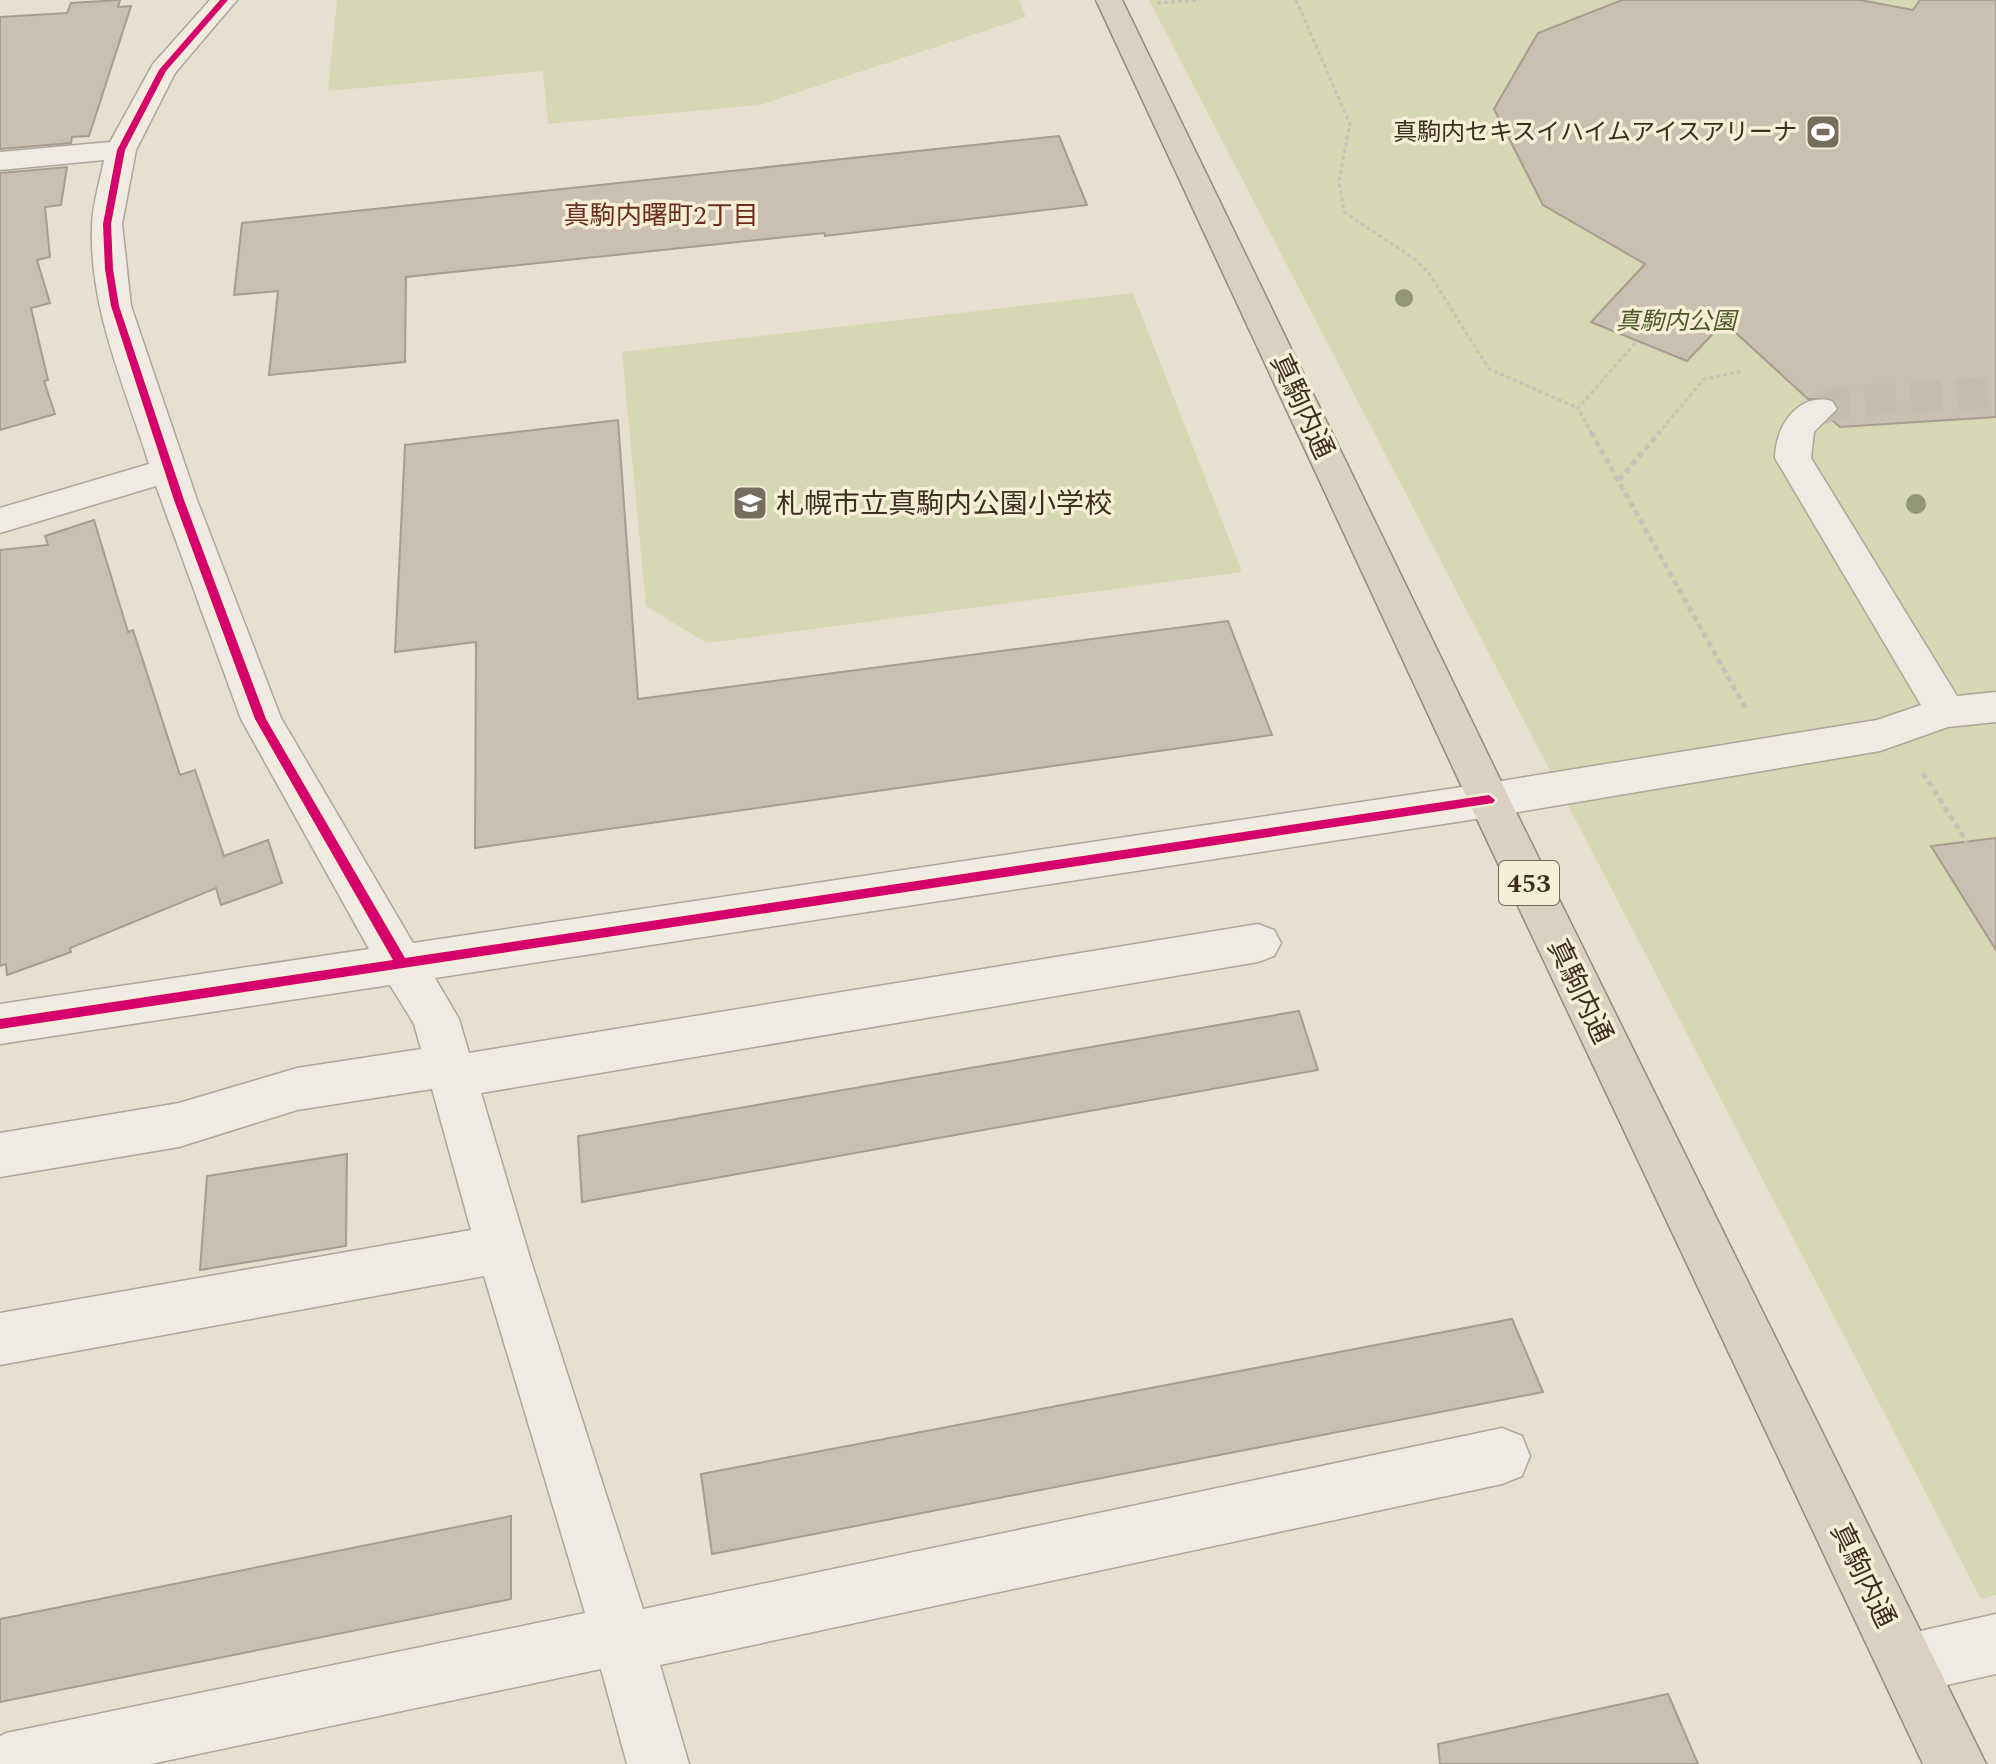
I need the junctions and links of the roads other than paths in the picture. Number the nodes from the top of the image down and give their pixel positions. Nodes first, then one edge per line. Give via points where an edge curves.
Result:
1 (224, 0) edge
2 (1109, 0) edge
3 (121, 150) junction
4 (0, 161) edge
5 (1820, 409) tunnel mouth
6 (169, 470) junction
7 (0, 521) edge
8 (1996, 707) edge
9 (1946, 712) junction
10 (1489, 800) junction
11 (1258, 943) dead end
12 (401, 963) junction
13 (0, 1024) edge
14 (451, 1071) junction
15 (0, 1155) edge
16 (502, 1249) junction
17 (0, 1339) edge
18 (1502, 1456) dead end
19 (622, 1639) junction
20 (1996, 1644) edge
21 (1907, 1664) junction
22 (6, 1764) edge
23 (658, 1764) edge
24 (1955, 1764) edge

1 - 3 street via 163,70
2 - 10 highway, 真駒内通 / 453
3 - 4 street
3 - 6 street via 107,224 109,269 115,306
5 - 9 street via 1797,425 1791,440 1793,458
6 - 7 street
6 - 12 street via 261,719
8 - 9 street
9 - 10 street via 1880,735
10 - 12 street
10 - 21 highway, 真駒内通 / 453
11 - 14 street
12 - 13 street
12 - 14 street via 436,1019
14 - 15 street via 297,1089 179,1125
14 - 16 street
16 - 17 street
16 - 19 street
18 - 19 street
19 - 22 street
19 - 23 street
20 - 21 street
21 - 24 highway, 真駒内通 / 453

